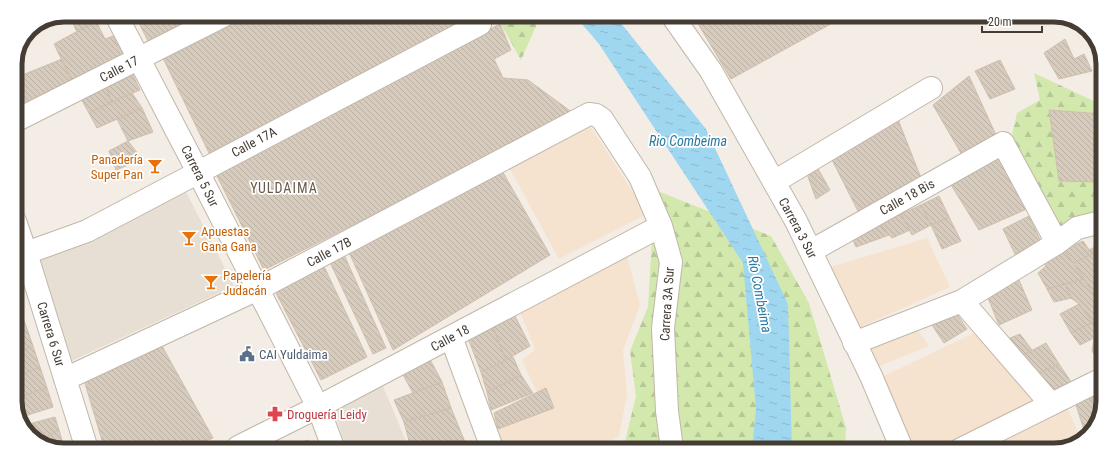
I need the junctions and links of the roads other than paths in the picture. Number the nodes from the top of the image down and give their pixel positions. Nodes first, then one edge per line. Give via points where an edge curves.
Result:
1 (120, 22) edge
2 (211, 22) edge
3 (677, 22) edge
4 (480, 24) dead end
5 (139, 59) junction
6 (931, 88) dead end
7 (589, 114) joint
8 (22, 118) edge
9 (198, 172) junction
10 (774, 182) junction
11 (1096, 223) edge
12 (661, 226) junction
13 (22, 241) edge
14 (1057, 243) junction
15 (811, 251) junction
16 (26, 253) junction
17 (258, 289) junction
18 (962, 300) junction
19 (451, 337) junction
20 (854, 343) junction
21 (65, 379) junction
22 (1096, 382) edge
23 (1051, 404) junction
24 (318, 407) junction
25 (85, 443) edge
26 (246, 443) edge
27 (332, 443) edge
28 (490, 443) edge
29 (671, 443) edge
30 (899, 443) edge
31 (985, 443) edge

1 - 5 street, Carrera 5 Sur
2 - 5 street, Calle 17
3 - 10 street, Carrera 3 Sur via 711,71
4 - 9 street, Calle 17A
5 - 8 street, Calle 17
5 - 9 street, Carrera 5 Sur
6 - 10 street
7 - 12 street, Carrera 3A Sur via 602,119 640,177
7 - 17 street, Calle 17B
9 - 16 street, Calle 17A via 87,231
9 - 17 street, Carrera 5 Sur
10 - 15 street, Carrera 3 Sur
11 - 14 street via 1077,228
12 - 19 street, Calle 18
12 - 29 street, Carrera 3A Sur via 670,262 663,328
13 - 16 street, Carrera 6 Sur
14 - 15 street, Calle 18 Bis via 1003,143
14 - 18 street
15 - 20 street, Carrera 3 Sur
16 - 21 street, Carrera 6 Sur
17 - 21 street, Calle 17B
17 - 24 street, Carrera 5 Sur
18 - 20 street
18 - 23 street
19 - 24 street, Calle 18
19 - 28 street
20 - 30 street, Carrera 3 Sur
21 - 25 street, Carrera 6 Sur
22 - 23 street
23 - 31 street
24 - 26 street, Calle 18
24 - 27 street, Carrera 5 Sur

